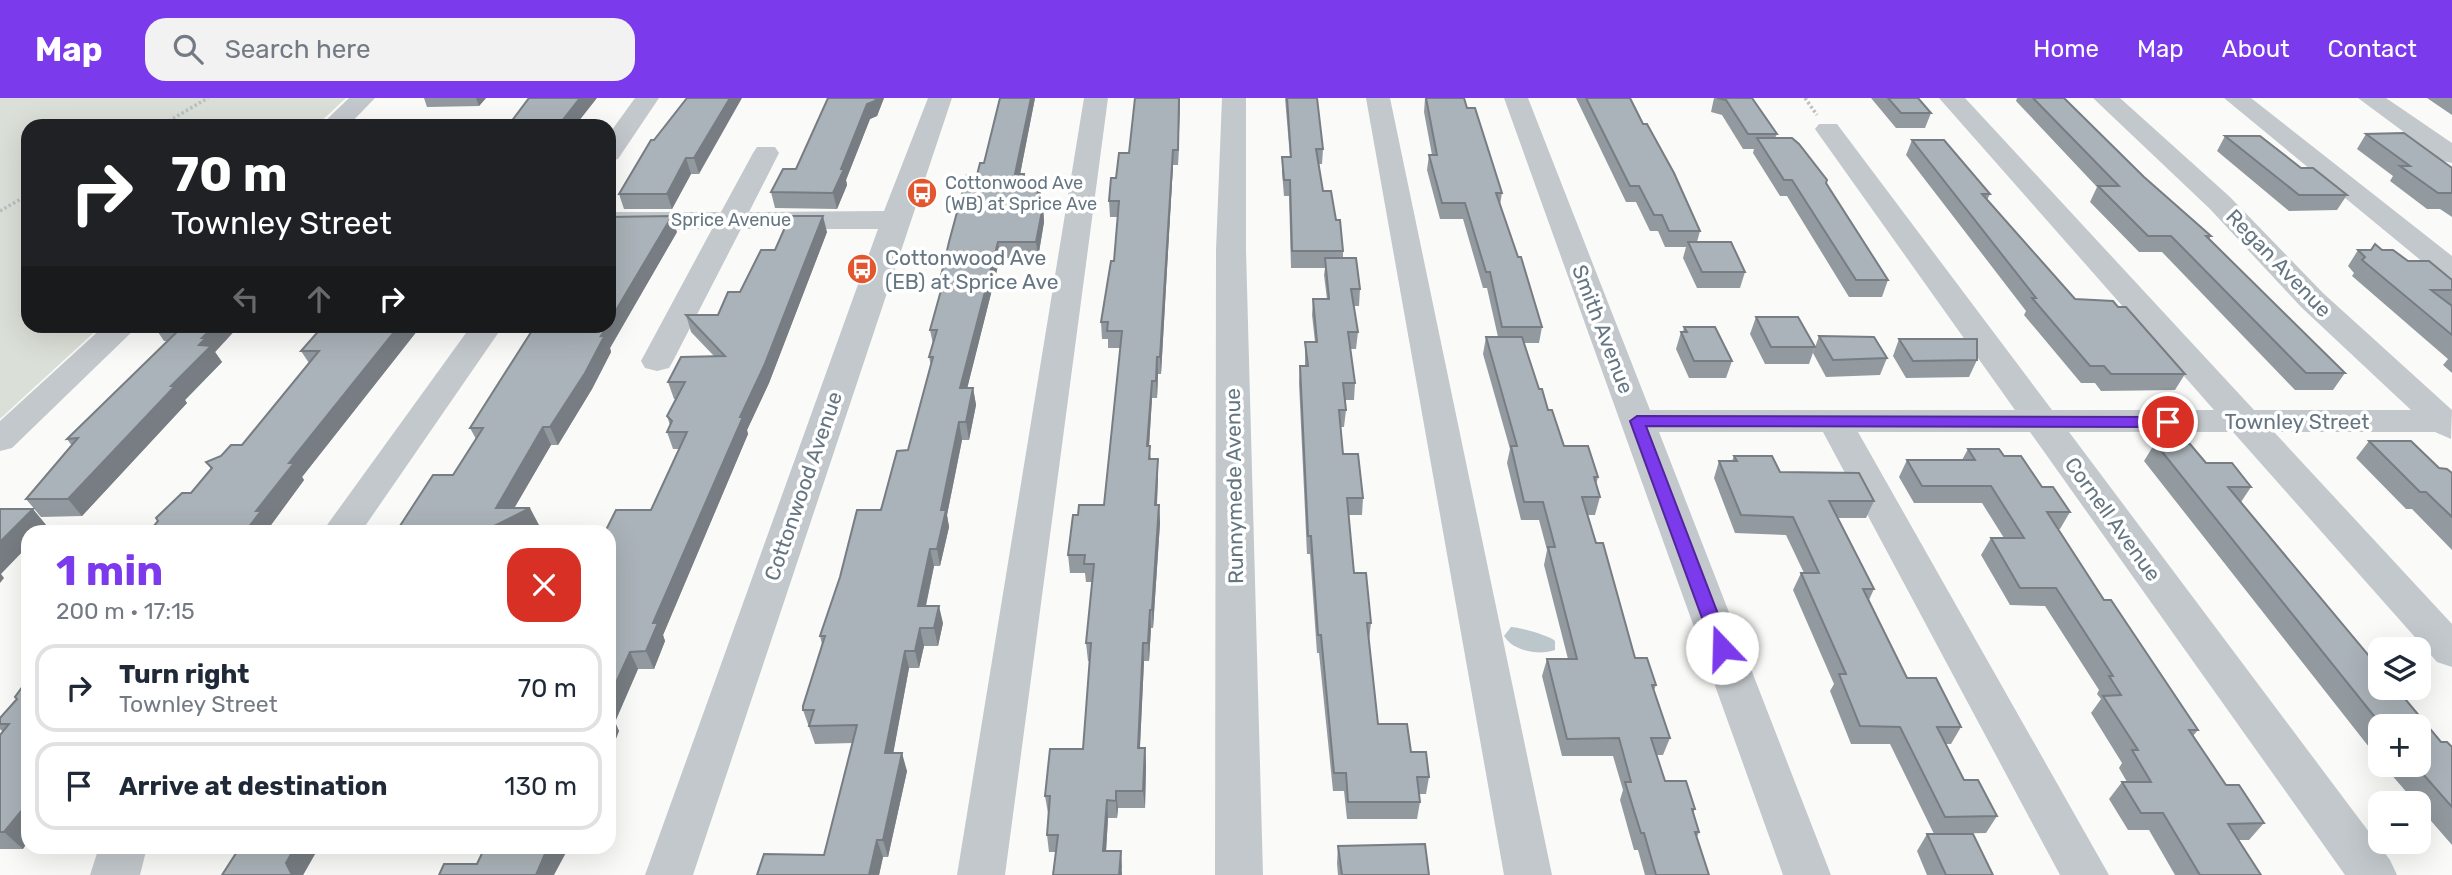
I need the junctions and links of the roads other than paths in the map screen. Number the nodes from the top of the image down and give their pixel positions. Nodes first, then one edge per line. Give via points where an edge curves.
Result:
1 (363, 98) edge
2 (648, 98) edge
3 (940, 98) edge
4 (1096, 98) edge
5 (1234, 98) edge
6 (1378, 98) edge
7 (1516, 98) edge
8 (1951, 98) edge
9 (2105, 98) edge
10 (2236, 98) edge
11 (2370, 98) edge
12 (340, 119) edge
13 (1828, 129) dead end
14 (616, 143) edge
15 (766, 153) dead end
16 (2452, 155) edge
17 (616, 220) edge
18 (731, 220) junction
19 (895, 220) junction
20 (2452, 271) edge
21 (115, 333) edge
22 (482, 333) edge
23 (657, 361) dead end
24 (1637, 421) junction
25 (1835, 422) junction
26 (2041, 422) junction
27 (2243, 422) junction
28 (2449, 423) edge
29 (0, 440) edge
30 (346, 525) edge
31 (2452, 651) edge
32 (122, 854) edge
33 (114, 875) edge
34 (669, 875) edge
35 (981, 875) edge
36 (1239, 875) edge
37 (1528, 875) edge
38 (1807, 875) edge
39 (2085, 875) edge
40 (2373, 875) edge

1 - 12 street
2 - 14 street
3 - 19 street, Cottonwood Avenue
4 - 35 street
5 - 36 street, Runnymede Avenue via 1231,250
6 - 37 street
7 - 24 street, Smith Avenue
8 - 27 street
9 - 28 street, Regan Avenue via 2202,186 2312,300
10 - 20 street
11 - 16 street
13 - 26 street, Cornell Avenue
15 - 18 street
17 - 18 street, Sprice Avenue
18 - 19 street, Sprice Avenue
18 - 23 street
19 - 34 street, Cottonwood Avenue
21 - 29 street
22 - 30 street
24 - 25 street, Townley Street
24 - 38 street, Smith Avenue
25 - 26 street, Townley Street
25 - 39 street
26 - 27 street, Townley Street
26 - 40 street, Cornell Avenue
27 - 28 street, Townley Street
27 - 31 street
32 - 33 street

